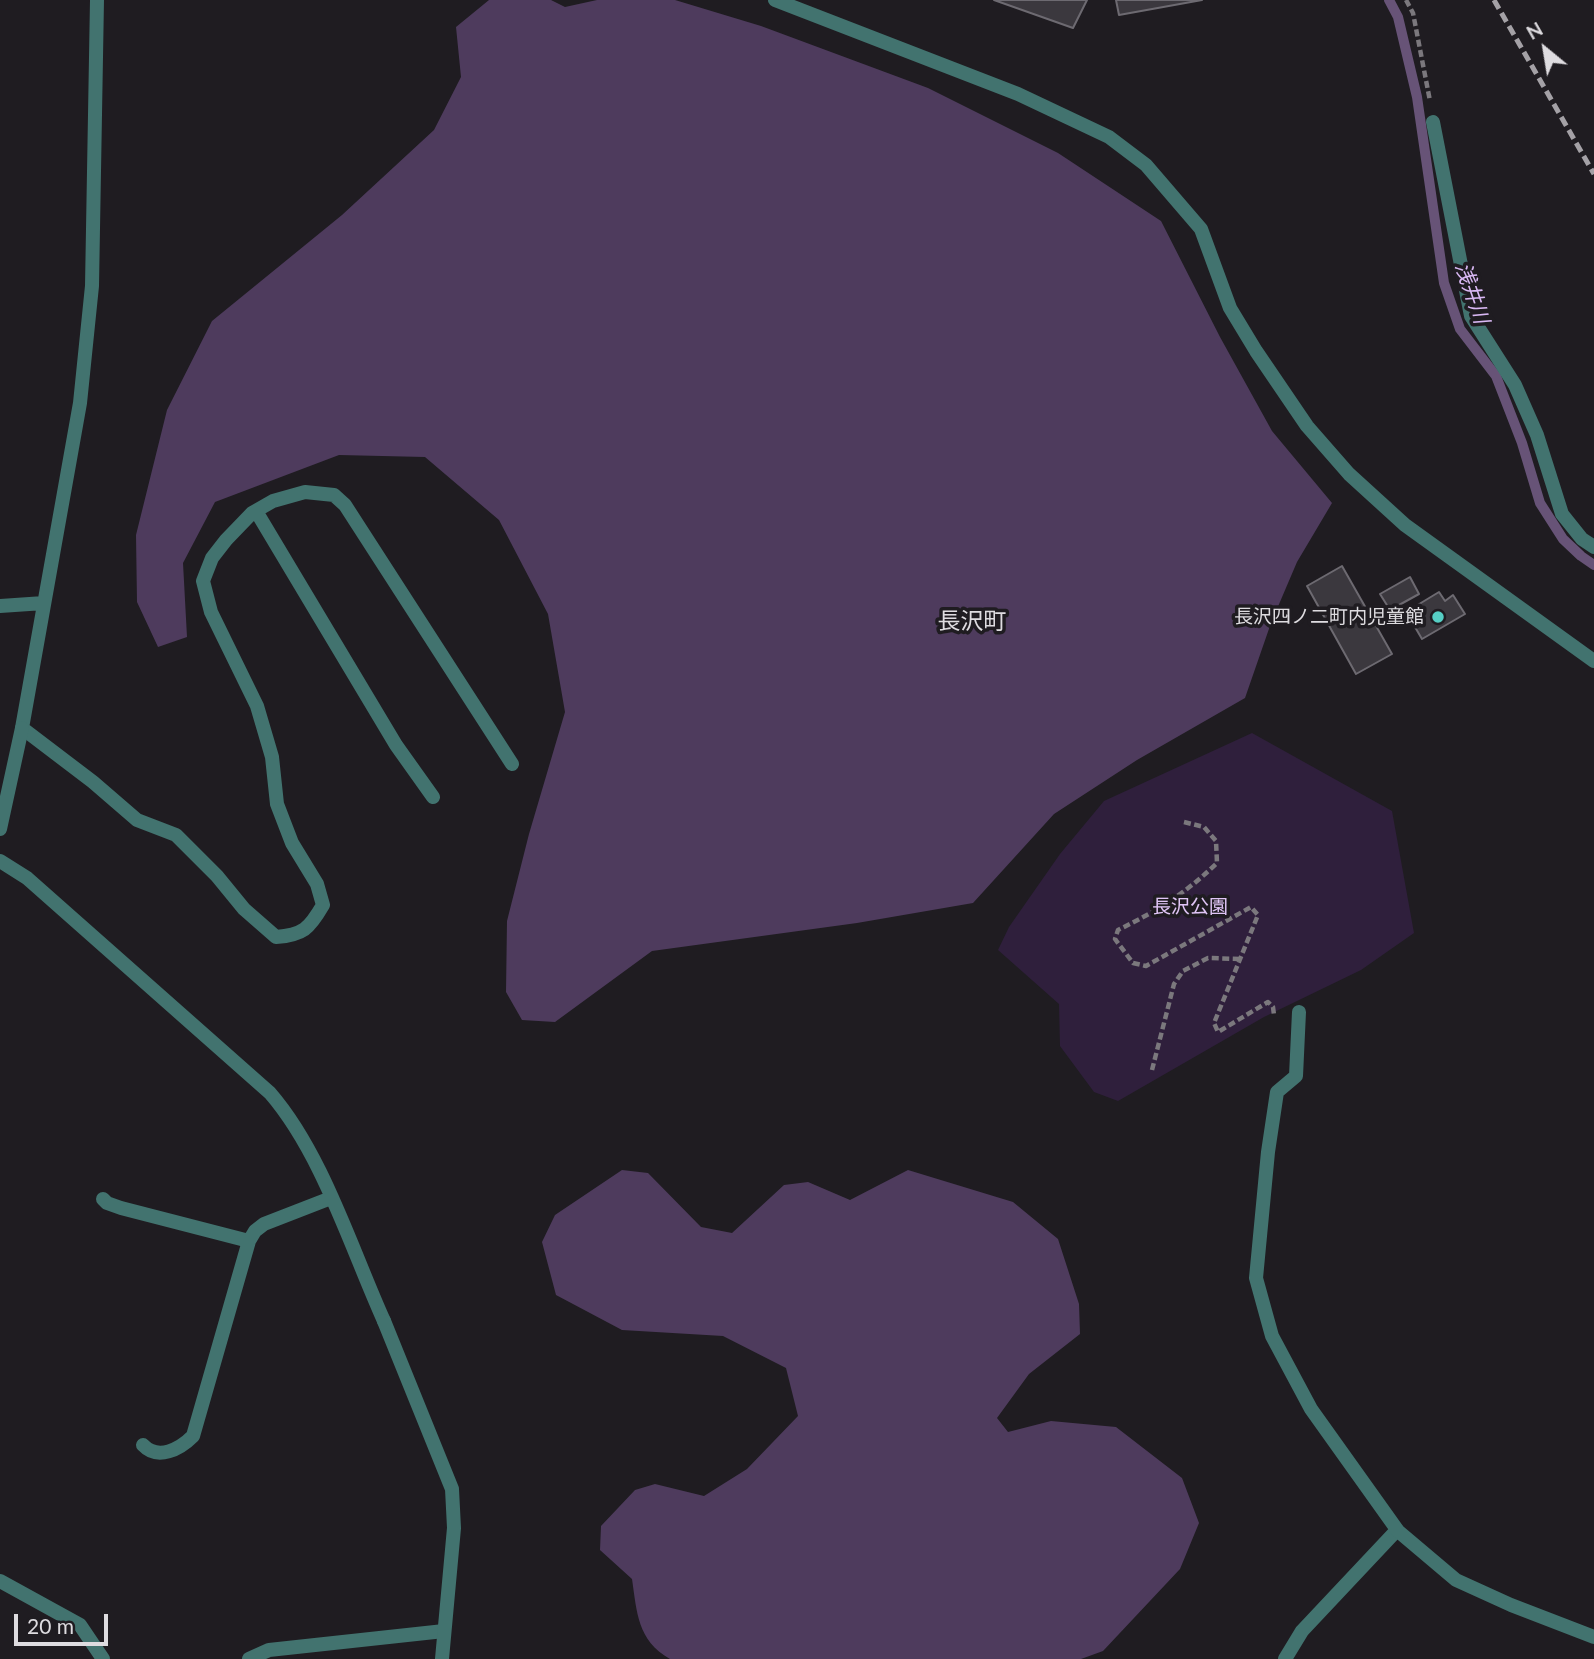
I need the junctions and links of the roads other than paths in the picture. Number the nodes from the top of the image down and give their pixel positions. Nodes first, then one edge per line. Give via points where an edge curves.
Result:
1 (97, 0) edge
2 (775, 0) edge
3 (1433, 122) road end
4 (257, 511) junction
5 (1594, 547) edge
6 (44, 603) junction
7 (0, 606) edge
8 (1594, 661) edge
9 (22, 728) junction
10 (512, 764) dead end
11 (433, 797) dead end
12 (0, 829) edge
13 (0, 861) edge
14 (1299, 1012) dead end
15 (331, 1198) junction
16 (103, 1199) dead end
17 (249, 1241) junction
18 (143, 1446) dead end
19 (1397, 1530) junction
20 (0, 1581) edge
21 (444, 1631) junction
22 (1594, 1637) edge
23 (103, 1659) edge
24 (248, 1659) edge
25 (442, 1659) edge
26 (1285, 1659) edge

1 - 6 street via 92,286 80,402
2 - 8 street via 1017,93 1109,137 1146,165 1201,229 1230,307 1255,351 1307,426 1349,474 1405,525
3 - 5 street via 1471,316 1515,385 1537,435 1562,514
4 - 9 street via 212,558 204,581 211,612 257,706 272,758 277,804 292,843 317,884 323,905 313,923 298,935 276,937 176,835 137,820
4 - 10 street via 273,500 305,492 334,495 345,505
4 - 11 street via 396,745
6 - 7 street
6 - 9 street
9 - 12 street
13 - 15 street via 27,877 270,1093 290,1116
14 - 19 street via 1296,1076 1277,1093 1255,1278 1272,1335 1311,1409
15 - 17 street via 264,1224
15 - 21 street via 452,1489 454,1528
16 - 17 street via 121,1209
17 - 18 street via 193,1436 176,1449 158,1453
19 - 22 street via 1456,1580
19 - 26 street via 1302,1631
20 - 23 street via 80,1625
21 - 24 street via 269,1650
21 - 25 street

